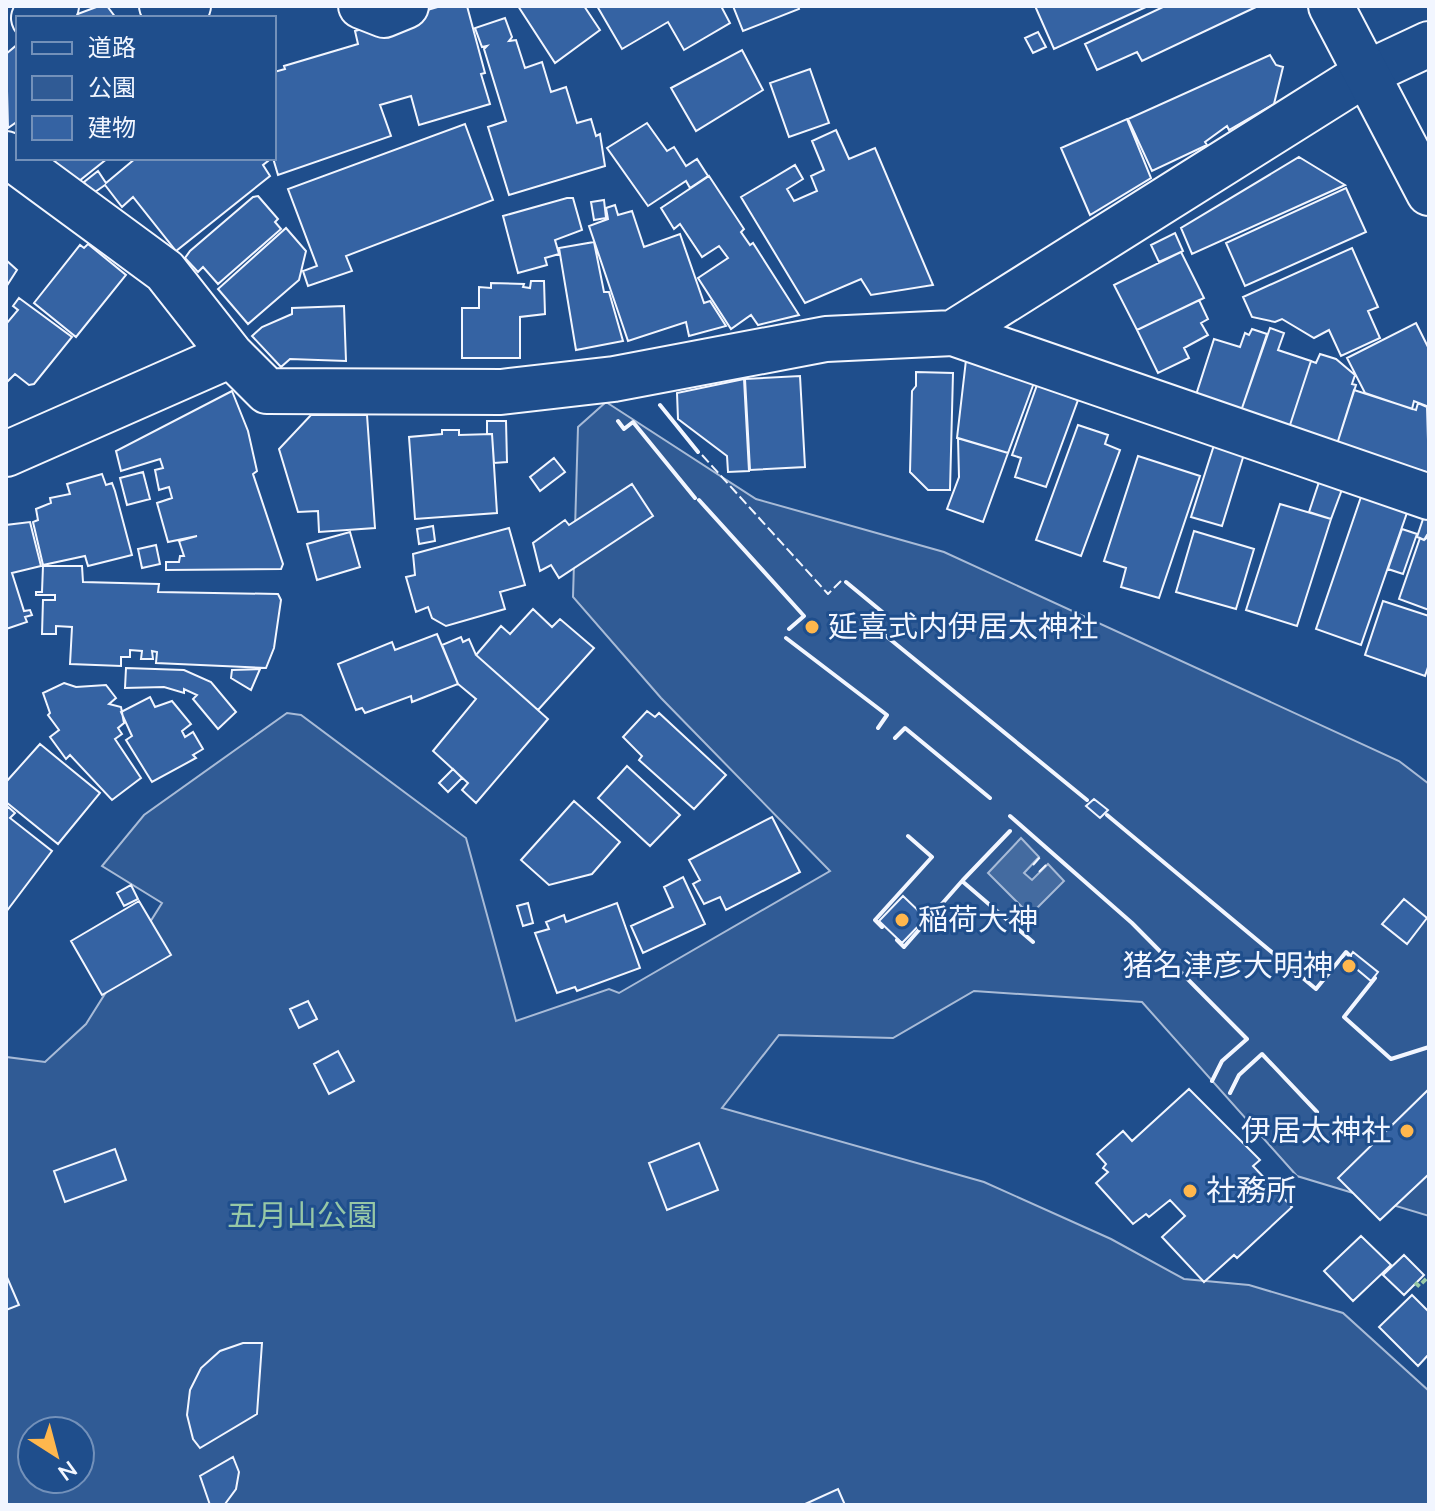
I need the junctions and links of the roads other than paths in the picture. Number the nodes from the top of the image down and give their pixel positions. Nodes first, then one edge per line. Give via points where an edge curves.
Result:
1 (56, 6) edge
2 (162, 6) edge
3 (188, 6) edge
4 (361, 6) edge
5 (406, 6) edge
6 (1331, 6) edge
7 (38, 16) edge
8 (1429, 44) edge
9 (1365, 74) junction
10 (6, 154) edge
11 (1429, 193) edge
12 (953, 333) junction
13 (231, 355) junction
14 (6, 454) edge
15 (1429, 497) edge

1 - 7 main road
2 - 3 main road via 165,11
4 - 5 main road via 384,15
6 - 9 main road
8 - 9 main road
9 - 11 main road
9 - 12 main road
10 - 13 main road via 165,271
12 - 13 main road via 826,339 614,379 501,392 267,391
12 - 15 main road
13 - 14 main road

